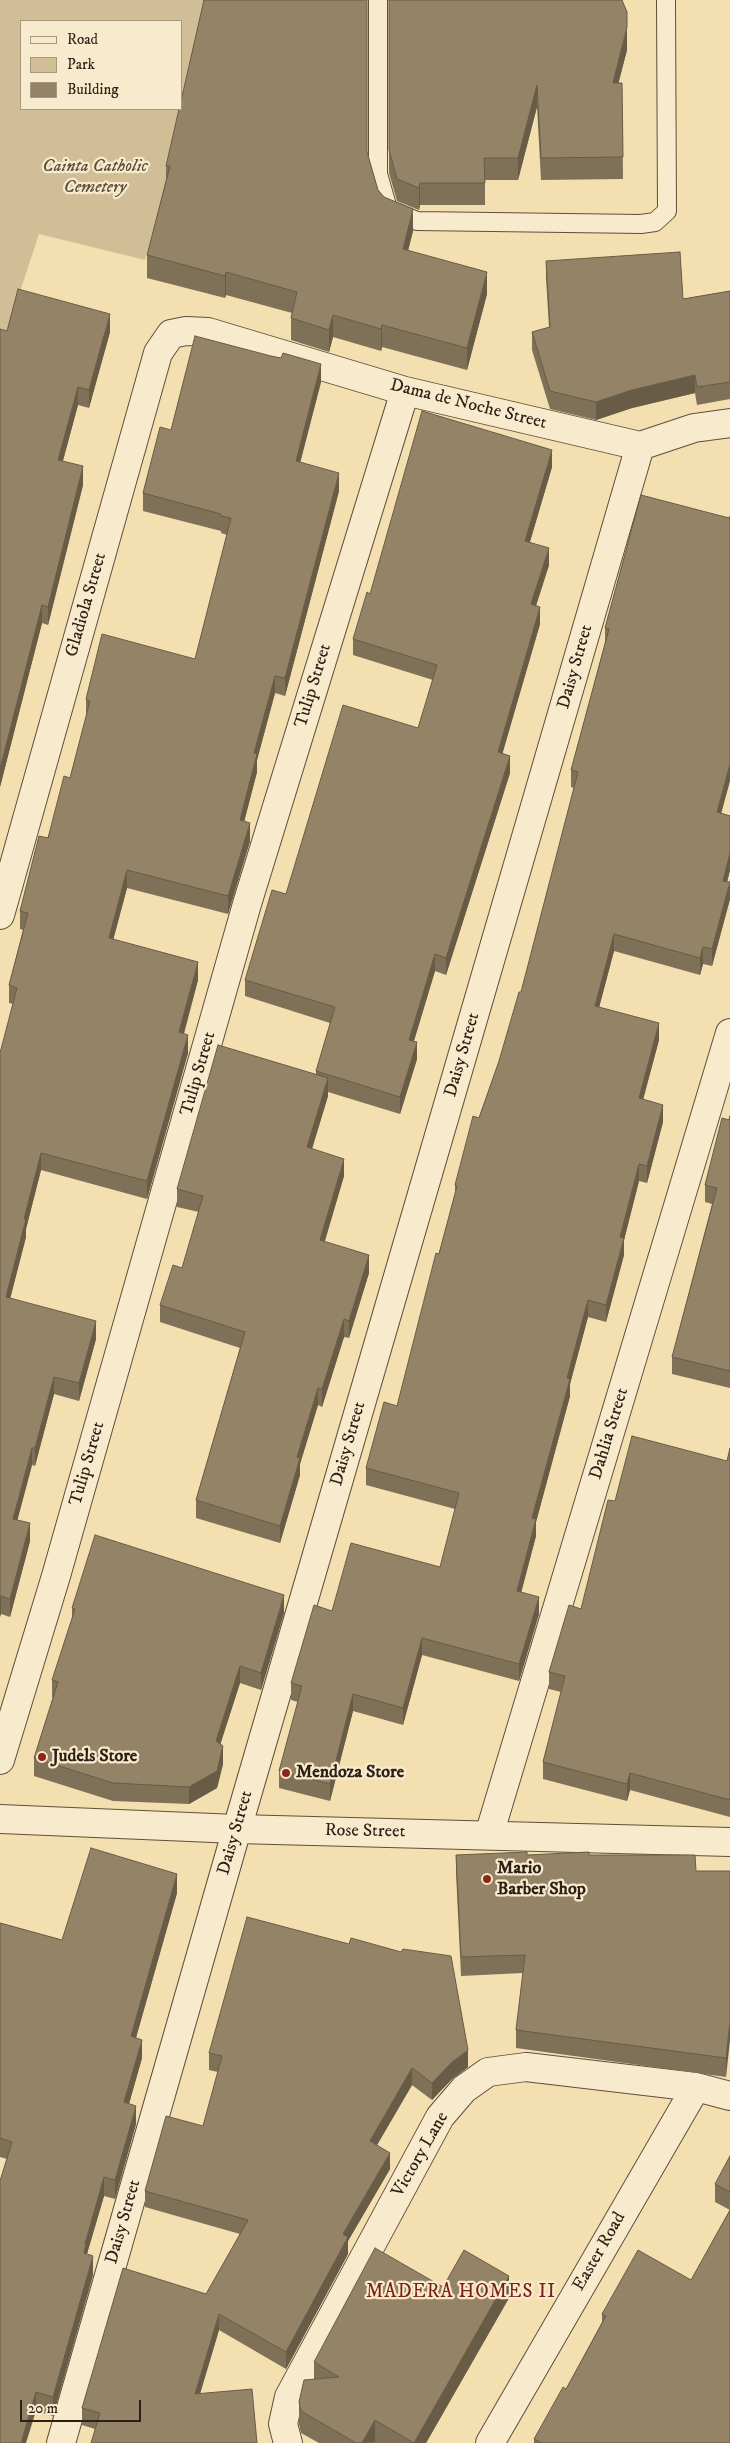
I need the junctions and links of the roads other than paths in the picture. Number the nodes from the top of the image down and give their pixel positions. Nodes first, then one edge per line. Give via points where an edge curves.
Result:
1 (378, 0) edge
2 (666, 0) edge
3 (208, 332) joint
4 (405, 391) junction
5 (730, 423) edge
6 (640, 446) junction
7 (0, 915) edge
8 (730, 1033) edge
9 (0, 1760) edge
10 (0, 1819) edge
11 (237, 1829) junction
12 (490, 1835) junction
13 (730, 1842) edge
14 (696, 2087) junction
15 (730, 2096) edge
16 (61, 2443) edge
17 (288, 2443) edge
18 (490, 2443) edge

1 - 2 lane via 378,174 388,209 417,221 641,224 655,222 667,211
3 - 4 street, Dama de Noche Street
3 - 7 street, Gladiola Street via 171,334 158,353
4 - 6 street, Dama de Noche Street
4 - 9 street, Tulip Street via 247,904 56,1576
5 - 6 street via 694,428
6 - 11 street, Daisy Street
8 - 12 street, Dahlia Street
10 - 11 street, Rose Street
11 - 12 street, Rose Street
11 - 16 street, Daisy Street
12 - 13 street, Rose Street
14 - 15 street, Victory Lane
14 - 17 street, Victory Lane via 526,2067 488,2072 464,2089 440,2117 288,2397 283,2424
14 - 18 street, Easter Road

